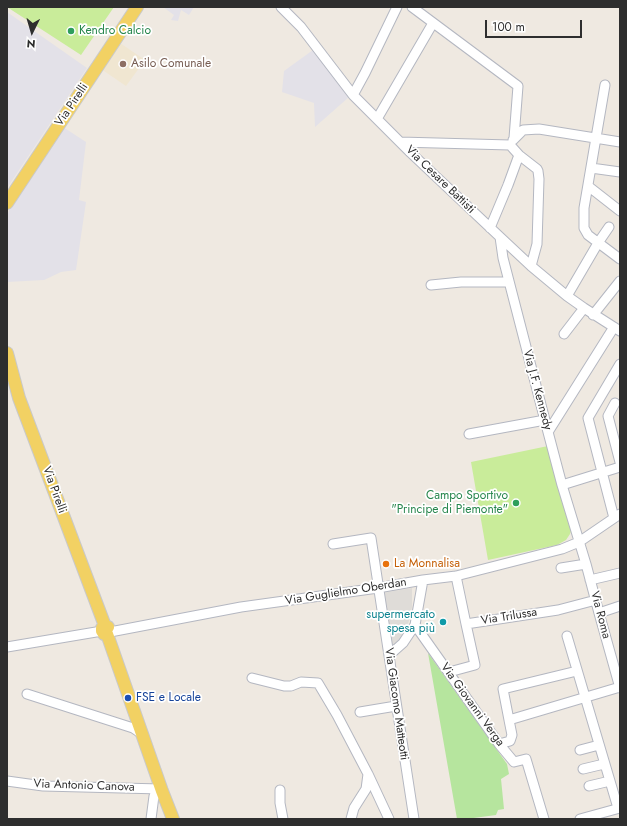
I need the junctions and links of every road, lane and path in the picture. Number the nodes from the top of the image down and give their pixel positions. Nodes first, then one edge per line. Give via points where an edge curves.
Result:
1 (137, 7) edge
2 (281, 7) edge
3 (397, 7) edge
4 (412, 7) edge
5 (433, 23) junction
6 (605, 85) dead end
7 (353, 95) junction
8 (377, 118) junction
9 (595, 138) junction
10 (512, 141) junction
11 (400, 142) junction
12 (620, 142) edge
13 (519, 155) junction
14 (591, 168) junction
15 (620, 172) edge
16 (588, 186) junction
17 (7, 203) edge
18 (620, 211) edge
19 (609, 227) dead end
20 (490, 228) junction
21 (500, 238) junction
22 (598, 243) junction
23 (620, 259) edge
24 (532, 266) junction
25 (620, 281) edge
26 (509, 282) junction
27 (431, 285) dead end
28 (567, 296) junction
29 (584, 308) junction
30 (593, 315) junction
31 (617, 329) edge
32 (564, 334) dead end
33 (7, 353) edge
34 (620, 364) edge
35 (615, 403) dead end
36 (545, 420) junction
37 (548, 432) junction
38 (469, 434) dead end
39 (620, 462) edge
40 (620, 467) edge
41 (602, 472) junction
42 (562, 485) junction
43 (617, 516) edge
44 (580, 542) junction
45 (333, 544) dead end
46 (586, 564) junction
47 (561, 568) dead end
48 (620, 573) edge
49 (456, 576) junction
50 (423, 580) junction
51 (590, 580) junction
52 (378, 588) junction
53 (596, 600) junction
54 (620, 606) edge
55 (599, 613) junction
56 (466, 624) junction
57 (415, 625) junction
58 (106, 631) junction
59 (567, 636) dead end
60 (7, 647) edge
61 (389, 655) junction
62 (578, 671) junction
63 (449, 672) junction
64 (252, 678) dead end
65 (619, 684) edge
66 (27, 694) dead end
67 (586, 697) junction
68 (396, 706) junction
69 (360, 712) dead end
70 (510, 720) junction
71 (142, 734) junction
72 (499, 744) junction
73 (599, 745) junction
74 (580, 750) dead end
75 (604, 764) junction
76 (583, 769) dead end
77 (368, 774) junction
78 (7, 781) edge
79 (610, 781) junction
80 (589, 786) dead end
81 (162, 790) junction
82 (280, 790) dead end
83 (615, 811) edge
84 (151, 819) edge
85 (173, 819) edge
86 (283, 819) edge
87 (351, 819) edge
88 (389, 819) edge
89 (414, 819) edge
90 (544, 819) edge
91 (580, 819) edge

1 - 17 main road, Via Pirelli
2 - 7 street, Via Cesare Battisti via 301,27
3 - 7 street
4 - 5 street
5 - 8 street
5 - 10 street via 518,86
6 - 9 street
7 - 8 street, Via Cesare Battisti
8 - 11 street, Via Cesare Battisti
9 - 10 street via 539,129 523,130
9 - 12 street
9 - 14 street
10 - 11 street
10 - 13 street
11 - 20 street, Via Cesare Battisti
13 - 20 street
13 - 24 street via 537,169 539,179 537,244
14 - 15 street
14 - 16 street
16 - 18 street
16 - 22 street via 584,228
19 - 22 street
20 - 21 street, Via Cesare Battisti
21 - 24 street, Via Cesare Battisti
21 - 26 street, Via J.F. Kennedy
22 - 23 street
22 - 28 street
24 - 28 street, Via Cesare Battisti
25 - 30 street
26 - 27 street
26 - 36 street, Via J.F. Kennedy
28 - 29 street, Via Cesare Battisti
29 - 30 street, Via Cesare Battisti
29 - 32 street
30 - 31 street, Via Cesare Battisti
31 - 37 street
33 - 58 main road, Via Pirelli via 19,398
34 - 41 street via 588,418
35 - 39 street via 608,416
36 - 37 street, Via J.F. Kennedy
36 - 38 street
37 - 42 street, Via J.F. Kennedy
40 - 41 street
41 - 42 street
41 - 43 street
42 - 44 street, Via J.F. Kennedy
43 - 44 street, Via Guglielmo Oberdan
44 - 46 street, Via Roma
44 - 49 street, Via Guglielmo Oberdan
45 - 52 street, Via Giacomo Matteotti via 370,538
46 - 47 street
46 - 51 street, Via Roma
48 - 51 street
49 - 50 street, Via Guglielmo Oberdan
49 - 56 street
50 - 52 street, Via Guglielmo Oberdan
50 - 57 street
51 - 53 street, Via Roma
52 - 58 street, Via Guglielmo Oberdan via 241,607
52 - 61 street, Via Giacomo Matteotti
53 - 55 street, Via Roma
53 - 56 street, Via Trilussa via 558,610
54 - 55 street
55 - 65 street, Via Roma
56 - 63 street, Via Trilussa via 475,665
57 - 61 street via 403,643
57 - 63 street, Via Giovanni Verga
58 - 60 street, Via Guglielmo Oberdan
58 - 71 main road, Via Pirelli
59 - 62 street
61 - 68 street, Via Giacomo Matteotti
62 - 67 street
62 - 70 street via 503,689
63 - 72 street, Via Giovanni Verga
64 - 77 street via 284,686 301,682 318,683
65 - 67 street
66 - 71 street via 133,728
67 - 70 street
67 - 73 street
68 - 69 street
68 - 89 street, Via Giacomo Matteotti
70 - 72 street via 510,741
71 - 81 main road, Via Pirelli
72 - 90 street, Via Giovanni Verga via 514,762 526,759
73 - 74 street
73 - 75 street
75 - 76 street
75 - 79 street
77 - 87 street via 366,788 354,808
77 - 88 street
78 - 81 street, Via Antonio Canova via 43,786
79 - 80 street
79 - 83 street
81 - 84 street via 154,796
81 - 85 main road, Via Pirelli
82 - 86 street
83 - 91 street

